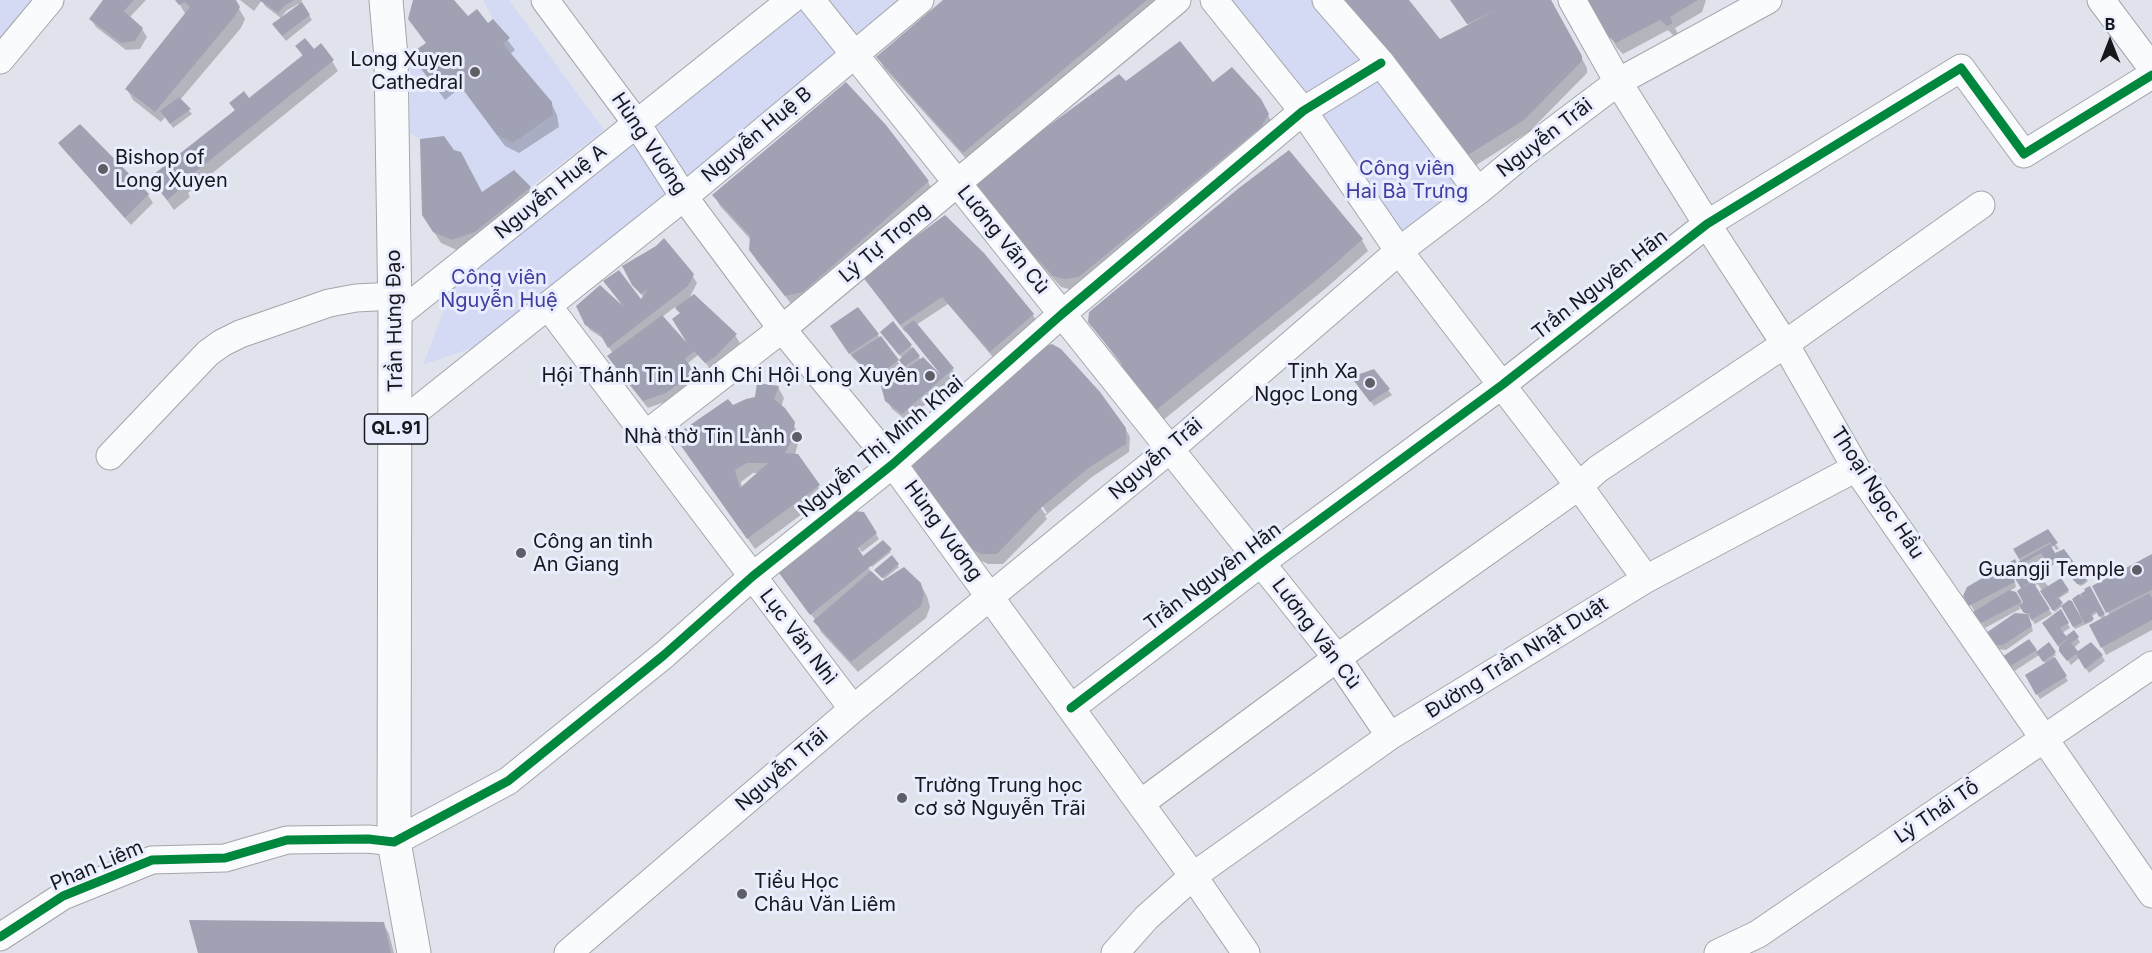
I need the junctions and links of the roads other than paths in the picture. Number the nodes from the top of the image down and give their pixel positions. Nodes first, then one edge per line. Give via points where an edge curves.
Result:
1 (50, 0) edge
2 (544, 0) edge
3 (791, 0) edge
4 (812, 0) edge
5 (920, 0) edge
6 (1177, 0) edge
7 (1214, 0) edge
8 (1326, 0) edge
9 (1572, 0) edge
10 (1768, 0) edge
11 (2101, 0) edge
12 (388, 6) edge
13 (1726, 10) edge
14 (853, 54) junction
15 (0, 60) edge
16 (1381, 63) junction
17 (2152, 68) edge
18 (2152, 75) edge
19 (1618, 82) junction
20 (1303, 111) junction
21 (637, 124) junction
22 (957, 183) junction
23 (1478, 190) junction
24 (684, 197) junction
25 (1981, 205) dead end
26 (1707, 224) junction
27 (1399, 251) junction
28 (395, 306) junction
29 (548, 306) junction
30 (1062, 314) junction
31 (782, 329) junction
32 (1785, 344) junction
33 (1502, 385) junction
34 (396, 427) junction
35 (645, 435) junction
36 (1169, 450) junction
37 (110, 456) dead end
38 (893, 464) junction
39 (1856, 468) junction
40 (1579, 486) junction
41 (1261, 563) junction
42 (753, 576) junction
43 (1646, 579) junction
44 (991, 597) junction
45 (1337, 658) junction
46 (2152, 665) edge
47 (1071, 708) junction
48 (853, 709) junction
49 (1390, 736) junction
50 (2044, 739) junction
51 (1141, 803) junction
52 (394, 842) junction
53 (1193, 876) junction
54 (2152, 894) edge
55 (0, 937) edge
56 (414, 953) edge
57 (427, 953) edge
58 (568, 953) edge
59 (1114, 953) edge
60 (1246, 953) edge
61 (1718, 953) edge

1 - 15 street
2 - 21 street, Hùng Vương
3 - 21 street, Nguyễn Huệ A
4 - 14 street, Lương Vãn Cù
5 - 14 street, Nguyễn Huệ B
6 - 22 street, Lý Tự Trọng
7 - 20 street
8 - 16 street
9 - 19 street, Thoại Ngọc Hầu
10 - 13 street, Nguyễn Trãi
11 - 17 street
12 - 28 highway, Trần Hưng Đạo / QL.91
13 - 19 street, Nguyễn Trãi
14 - 22 street, Lương Vãn Cù
14 - 24 street, Nguyễn Huệ B
16 - 20 street, Nguyễn Thị Minh Khai
16 - 23 street
18 - 26 street, Trần Nguyên Hãn via 2024,154 1960,68
19 - 23 street, Nguyễn Trãi
19 - 26 street, Thoại Ngọc Hầu
20 - 27 street
20 - 30 street, Nguyễn Thị Minh Khai
21 - 24 street, Hùng Vương
21 - 28 street, Nguyễn Huệ A
22 - 30 street, Lương Vãn Cù
22 - 31 street, Lý Tự Trọng
23 - 27 street, Nguyễn Trãi
24 - 29 street, Nguyễn Huệ B
24 - 31 street, Hùng Vương
25 - 32 street
26 - 32 street, Thoại Ngọc Hầu
26 - 33 street, Trần Nguyên Hãn
27 - 33 street
27 - 36 street, Nguyễn Trãi
28 - 34 highway, Trần Hưng Đạo / QL.91
28 - 37 street via 356,298 329,303 222,343
29 - 34 street, Nguyễn Huệ B
29 - 35 street, Lục Văn Nhì
30 - 36 street, Lương Vãn Cù
30 - 38 street, Nguyễn Thị Minh Khai
31 - 35 street, Lý Tự Trọng
31 - 38 street, Hùng Vương
32 - 39 street, Thoại Ngọc Hầu
32 - 40 street via 1598,469
33 - 40 street
33 - 41 street, Trần Nguyên Hãn
34 - 52 highway, Trần Hưng Đạo / QL.91
35 - 42 street, Lục Văn Nhì
36 - 41 street, Lương Vãn Cù
36 - 44 street, Nguyễn Trãi
38 - 42 street, Nguyễn Thị Minh Khai
38 - 44 street, Hùng Vương
39 - 43 street, Đường Trần Nhật Duật
39 - 50 street, Thoại Ngọc Hầu
40 - 43 street
40 - 45 street
41 - 45 street, Lương Vãn Cù
41 - 47 street, Trần Nguyên Hãn
42 - 48 street, Lục Văn Nhì
42 - 52 street, Nguyễn Thị Minh Khai via 664,655 508,781
43 - 49 street, Đường Trần Nhật Duật
44 - 47 street, Hùng Vương
44 - 48 street, Nguyễn Trãi
45 - 49 street, Lương Vãn Cù
45 - 51 street
46 - 50 street, Lý Thái Tổ
47 - 51 street, Hùng Vương
48 - 58 street, Nguyễn Trãi
49 - 53 street, Đường Trần Nhật Duật
50 - 54 street, Thoại Ngọc Hầu
50 - 61 street, Lý Thái Tổ via 1758,934
51 - 53 street, Hùng Vương
52 - 55 street, Phan Liêm via 287,840 225,858 152,860 63,896
52 - 56 highway, Trần Hưng Đạo / QL.91
52 - 57 highway, Trần Hưng Đạo / QL.91 via 413,919
53 - 59 street, Đường Trần Nhật Duật
53 - 60 street, Hùng Vương

